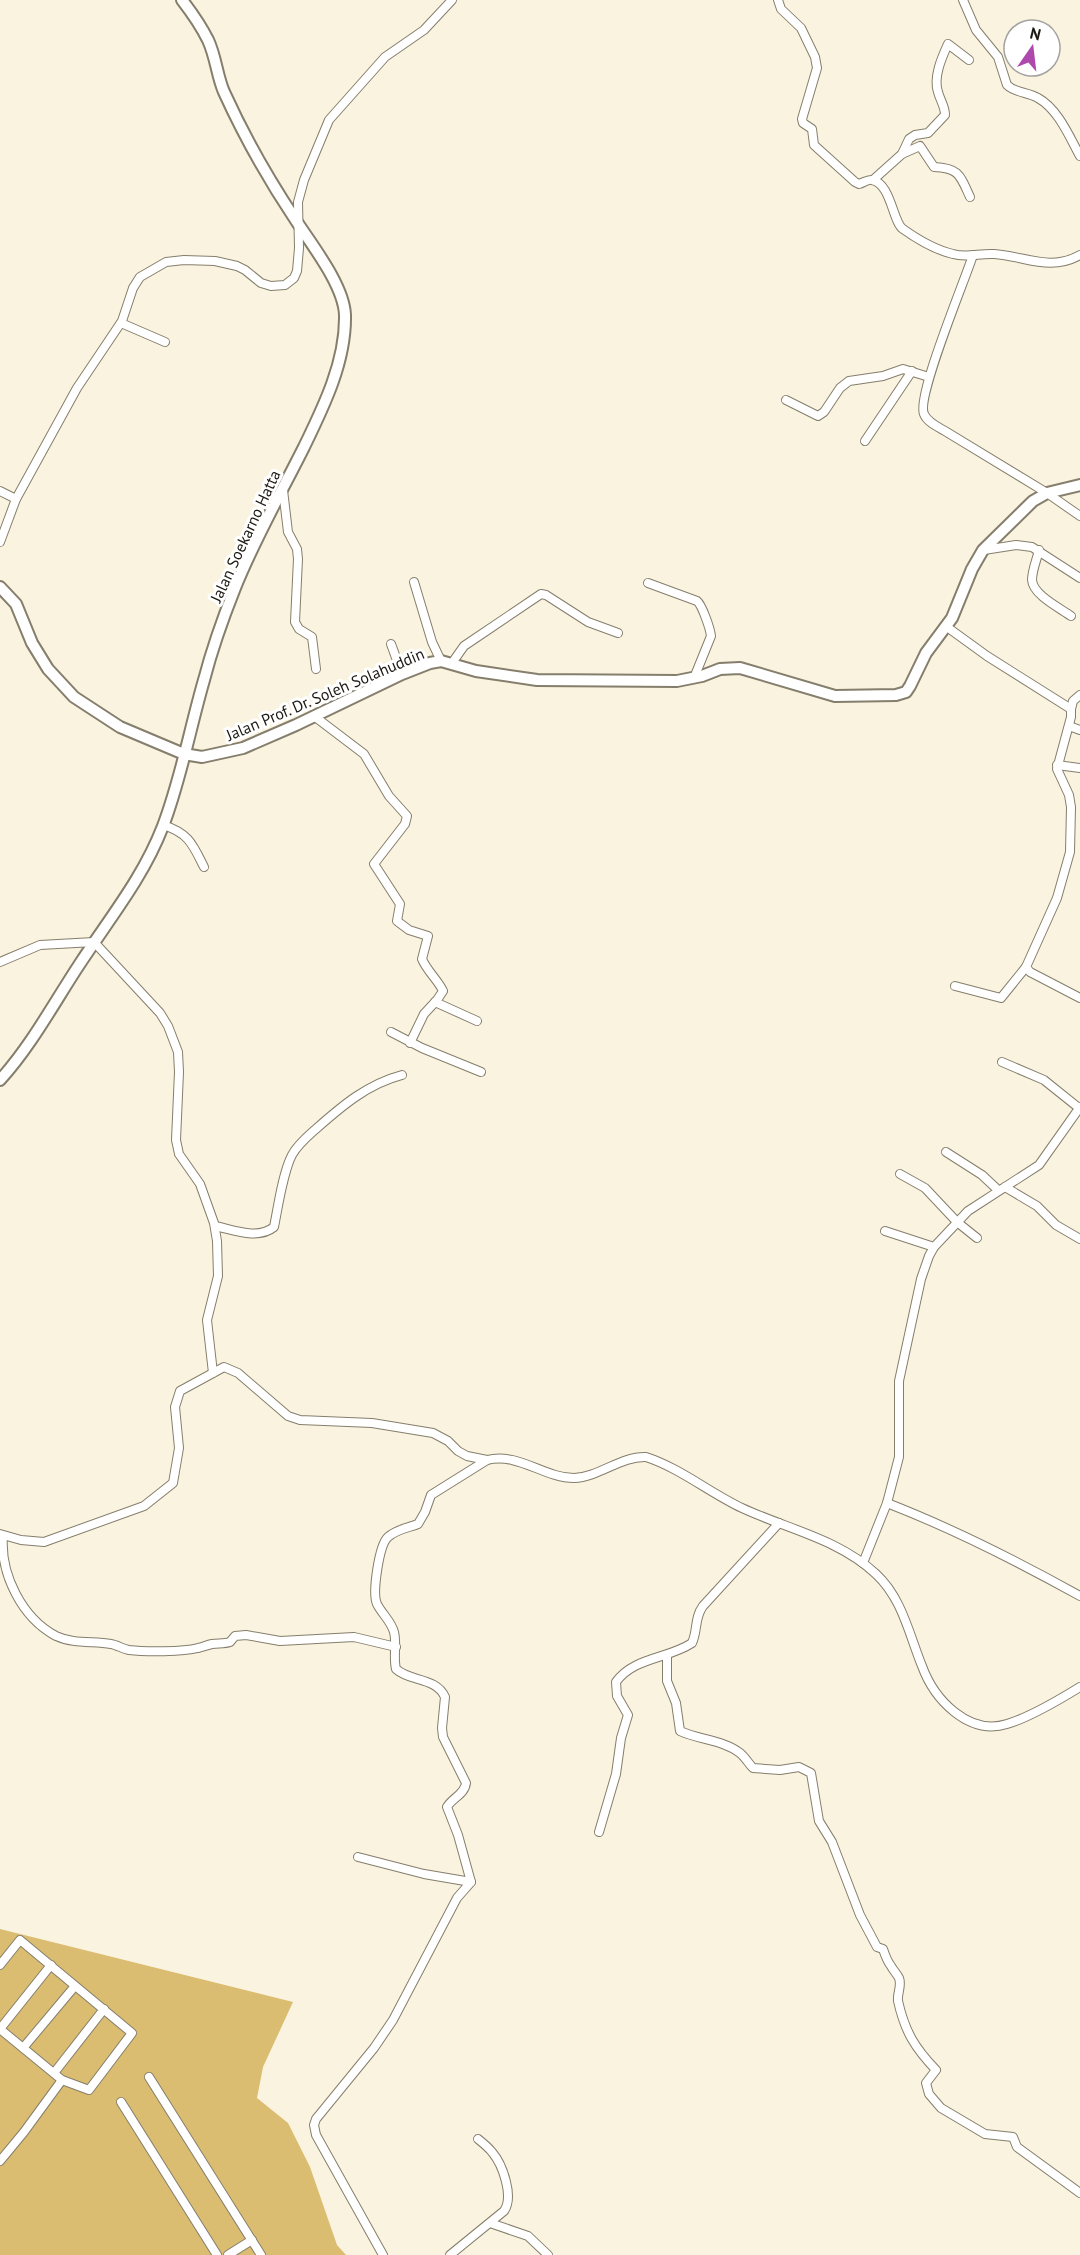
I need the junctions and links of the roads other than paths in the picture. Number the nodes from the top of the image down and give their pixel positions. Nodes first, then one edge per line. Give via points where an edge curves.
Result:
1 (182, 0) edge
2 (452, 0) edge
3 (778, 0) edge
4 (963, 0) edge
5 (969, 60) dead end
6 (902, 154) junction
7 (1080, 156) edge
8 (873, 180) junction
9 (970, 197) dead end
10 (298, 224) junction
11 (973, 255) junction
12 (1080, 255) edge
13 (121, 323) junction
14 (165, 342) dead end
15 (912, 371) junction
16 (929, 377) junction
17 (786, 400) dead end
18 (865, 441) dead end
19 (1080, 485) edge
20 (283, 490) junction
21 (0, 491) edge
22 (1047, 493) junction
23 (16, 499) junction
24 (1080, 516) edge
25 (0, 542) edge
26 (983, 550) junction
27 (1039, 550) junction
28 (1080, 578) edge
29 (414, 582) dead end
30 (648, 583) dead end
31 (0, 587) edge
32 (1071, 616) dead end
33 (947, 627) junction
34 (618, 633) dead end
35 (391, 644) dead end
36 (446, 662) junction
37 (316, 669) dead end
38 (402, 674) junction
39 (694, 678) junction
40 (1080, 695) edge
41 (1071, 709) junction
42 (314, 716) junction
43 (1069, 726) junction
44 (1080, 730) edge
45 (184, 754) junction
46 (1057, 765) junction
47 (1080, 768) edge
48 (163, 825) junction
49 (204, 867) dead end
50 (94, 942) junction
51 (0, 962) edge
52 (1026, 966) junction
53 (955, 986) dead end
54 (1080, 998) edge
55 (435, 1002) junction
56 (477, 1021) dead end
57 (391, 1032) dead end
58 (410, 1043) junction
59 (1002, 1062) dead end
60 (481, 1072) dead end
61 (402, 1075) dead end
62 (0, 1080) edge
63 (1079, 1108) edge
64 (946, 1152) dead end
65 (900, 1174) dead end
66 (1002, 1188) junction
67 (957, 1222) junction
68 (215, 1226) junction
69 (885, 1231) dead end
70 (977, 1238) dead end
71 (1080, 1239) edge
72 (934, 1247) junction
73 (213, 1373) junction
74 (487, 1460) junction
75 (887, 1503) junction
76 (778, 1523) junction
77 (1, 1535) edge
78 (863, 1563) junction
79 (1080, 1596) edge
80 (396, 1647) junction
81 (667, 1656) junction
82 (1080, 1687) edge
83 (598, 1832) dead end
84 (358, 1857) dead end
85 (471, 1882) junction
86 (0, 1965) edge
87 (51, 1965) junction
88 (75, 1986) junction
89 (104, 2009) junction
90 (0, 2029) edge
91 (23, 2048) junction
92 (54, 2073) junction
93 (149, 2077) dead end
94 (62, 2080) junction
95 (121, 2102) dead end
96 (478, 2139) dead end
97 (0, 2161) edge
98 (1080, 2193) edge
99 (490, 2223) junction
100 (252, 2240) junction
101 (217, 2255) edge
102 (228, 2255) edge
103 (261, 2255) edge
104 (383, 2255) edge
105 (450, 2255) edge
106 (548, 2255) edge

1 - 10 street, Jalan Soekarno Hatta via 209,42 223,89
2 - 10 street via 424,30 385,57 329,120 304,180
3 - 8 street via 781,9 801,28 815,57 817,68 802,122 812,129 814,145 855,182
4 - 7 street via 976,30 998,57 1007,85 1043,100
5 - 6 street via 947,45 936,84 945,115 928,133 909,139
6 - 8 street
6 - 9 street via 920,146 934,167 946,167 958,174
8 - 11 street via 893,204 902,229 940,250
10 - 13 street via 297,271 285,285 261,283 245,270 227,263 166,262 137,280
10 - 20 street, Jalan Soekarno Hatta via 339,292 345,311 344,334 323,405
11 - 12 street via 993,254 1054,264
11 - 16 street
13 - 14 street
13 - 23 street via 77,388
15 - 16 street
15 - 17 street via 899,369 883,376 849,381 818,416
15 - 18 street
16 - 22 street via 922,408 929,420
19 - 22 street, Jalan Prof. Dr. Soleh Solahuddin
20 - 37 street via 288,532 298,559 295,622 312,637
20 - 45 street, Jalan Soekarno Hatta via 235,587 204,677
21 - 23 street
22 - 24 street
22 - 26 street, Jalan Prof. Dr. Soleh Solahuddin via 1033,501
23 - 25 street
26 - 27 street via 1023,545
26 - 33 street, Jalan Prof. Dr. Soleh Solahuddin
27 - 28 street
27 - 32 street via 1034,587
29 - 36 street via 432,642
30 - 39 street via 702,606 711,636
31 - 45 street via 16,604 48,669 74,697 120,727
33 - 39 street, Jalan Prof. Dr. Soleh Solahuddin via 926,653 906,692 896,695 835,696 740,668 720,669
33 - 41 street
34 - 36 street via 588,622 541,594
35 - 38 street
36 - 38 street, Jalan Prof. Dr. Soleh Solahuddin via 430,663
36 - 39 street, Jalan Prof. Dr. Soleh Solahuddin via 537,680
38 - 42 street, Jalan Prof. Dr. Soleh Solahuddin
40 - 41 street
41 - 43 street
42 - 45 street, Jalan Prof. Dr. Soleh Solahuddin via 228,753 202,757
42 - 55 street via 364,754 389,796 407,816 374,864 400,904 397,921 428,936 422,959 443,991
43 - 44 street
43 - 46 street
45 - 48 street, Jalan Soekarno Hatta
46 - 47 street
46 - 52 street via 1071,807 1070,852 1057,898
48 - 49 street via 192,843
48 - 50 street, Jalan Soekarno Hatta via 137,879
50 - 51 street via 40,945
50 - 62 street, Jalan Soekarno Hatta
50 - 68 street via 168,1026 178,1052 179,1154 200,1184
52 - 53 street via 1001,998
52 - 54 street via 1030,972
55 - 56 street
55 - 58 street via 424,1014
57 - 58 street
58 - 60 street
59 - 63 street via 1044,1080
61 - 68 street via 387,1078 358,1094 299,1144 289,1162 274,1227 268,1232
63 - 66 street via 1039,1165
64 - 66 street
65 - 67 street via 925,1188
66 - 67 street
66 - 71 street via 1037,1206 1056,1225
67 - 70 street
67 - 72 street
68 - 73 street via 218,1275 207,1320
69 - 72 street
72 - 75 street via 921,1279 899,1381 899,1457
73 - 74 street via 224,1366 233,1369 288,1416 300,1420 372,1423 433,1433 467,1456
73 - 77 street via 180,1391 175,1407 179,1448 173,1483 144,1506 44,1542
74 - 76 street via 511,1459 571,1478 646,1457 719,1497
74 - 80 street via 431,1495 418,1524 386,1539 380,1554 376,1603 390,1622
75 - 78 street
75 - 79 street via 934,1521
76 - 78 street via 838,1547
76 - 81 street via 703,1606 692,1643
77 - 80 street via 4,1569 16,1594 34,1621 58,1637 128,1650 198,1649 246,1635 280,1641 354,1637
78 - 82 street via 888,1587 927,1679 958,1715 983,1725 1008,1724
80 - 85 street via 396,1669 436,1686 445,1697 443,1737 466,1783 447,1807
81 - 83 street via 647,1659 616,1682 616,1696 628,1715 616,1774
81 - 98 street via 668,1681 680,1731 720,1743 741,1754 753,1768 798,1767 811,1773 819,1821 832,1842 860,1916 899,1977 897,1998 906,2028 915,2048 936,2070 926,2083 929,2094 941,2108 986,2134 1013,2137 1017,2147
84 - 85 street
85 - 104 street via 457,1898 393,2020 314,2125
86 - 87 street via 20,1940
87 - 88 street
87 - 90 street
88 - 89 street
88 - 91 street
89 - 92 street
89 - 94 street via 132,2033 89,2090
90 - 91 street
91 - 92 street
92 - 94 street
93 - 100 street
94 - 97 street
95 - 101 street
96 - 99 street via 496,2157 510,2196 504,2211
99 - 105 street
99 - 106 street via 528,2236
100 - 102 street
100 - 103 street

